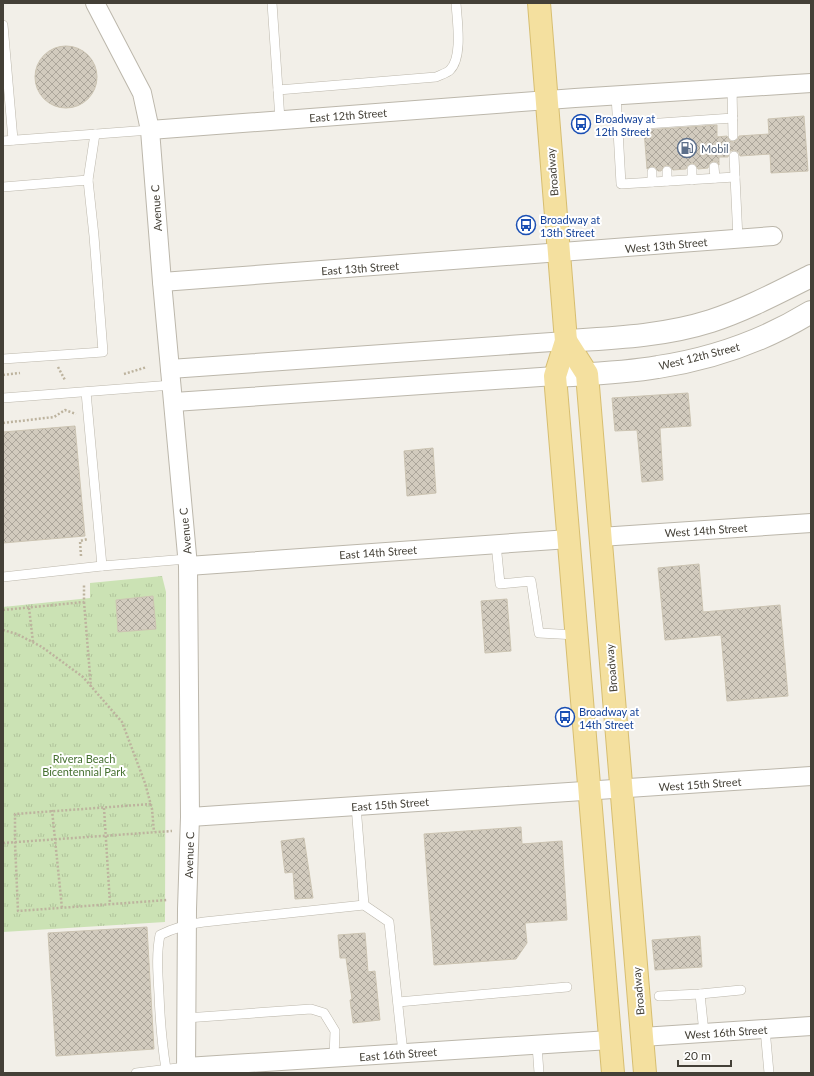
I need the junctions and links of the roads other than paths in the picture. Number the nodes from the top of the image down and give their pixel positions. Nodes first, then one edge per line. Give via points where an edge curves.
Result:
1 (95, 3) edge
2 (272, 3) edge
3 (456, 3) edge
4 (539, 3) edge
5 (3, 25) edge
6 (811, 83) edge
7 (732, 88) junction
8 (278, 90) junction
9 (616, 95) junction
10 (547, 100) junction
11 (733, 118) junction
12 (280, 120) junction
13 (617, 126) junction
14 (150, 130) junction
15 (95, 134) junction
16 (733, 136) dead end
17 (13, 140) junction
18 (3, 141) edge
19 (734, 156) dead end
20 (714, 167) dead end
21 (692, 169) dead end
22 (667, 171) dead end
23 (652, 172) dead end
24 (735, 177) junction
25 (715, 178) junction
26 (88, 180) junction
27 (692, 180) junction
28 (667, 181) junction
29 (652, 182) junction
30 (3, 188) edge
31 (773, 236) dead end
32 (738, 239) junction
33 (559, 253) junction
34 (811, 276) edge
35 (162, 282) junction
36 (811, 312) edge
37 (566, 341) junction
38 (3, 359) edge
39 (587, 374) junction
40 (555, 376) junction
41 (172, 385) junction
42 (86, 392) junction
43 (3, 398) edge
44 (811, 524) edge
45 (600, 537) junction
46 (568, 539) junction
47 (496, 544) junction
48 (187, 562) junction
49 (102, 566) junction
50 (3, 576) edge
51 (576, 634) junction
52 (811, 776) edge
53 (620, 789) junction
54 (589, 791) junction
55 (356, 806) junction
56 (190, 817) junction
57 (364, 905) junction
58 (187, 925) junction
59 (567, 987) dead end
60 (741, 990) dead end
61 (700, 994) junction
62 (658, 996) dead end
63 (398, 1002) junction
64 (186, 1018) junction
65 (811, 1026) edge
66 (765, 1029) junction
67 (704, 1033) junction
68 (642, 1037) junction
69 (610, 1040) junction
70 (538, 1045) junction
71 (403, 1053) junction
72 (334, 1058) junction
73 (166, 1069) junction
74 (186, 1070) edge
75 (136, 1073) edge
76 (539, 1073) edge
77 (613, 1073) edge
78 (644, 1073) edge
79 (769, 1073) edge

1 - 14 street, Avenue C via 142,93
2 - 8 lane
3 - 8 lane via 457,57 450,70 436,77
4 - 10 main road, Broadway
5 - 17 lane
6 - 7 street
7 - 9 street
7 - 11 lane
8 - 12 lane
9 - 10 street
9 - 13 lane
10 - 12 street, East 12th Street
10 - 33 main road, Broadway
11 - 13 lane via 665,126
11 - 16 lane
12 - 14 street, East 12th Street
13 - 29 lane via 620,184
14 - 15 lane
14 - 35 street, Avenue C
15 - 17 lane
15 - 26 lane
17 - 18 lane
19 - 24 lane
20 - 25 lane
21 - 27 lane
22 - 28 lane
23 - 29 lane
24 - 25 lane
24 - 32 lane
25 - 27 lane
26 - 30 lane
26 - 38 lane via 103,352
27 - 28 lane
28 - 29 lane
31 - 32 street, West 13th Street
32 - 33 street, West 13th Street
33 - 35 street, East 13th Street
33 - 37 main road, Broadway
34 - 37 street via 740,310 690,327 621,338
35 - 41 street, Avenue C
36 - 39 street, West 12th Street via 756,340 719,353 658,367
37 - 39 main road, Broadway
37 - 40 main road, Broadway
37 - 41 street
39 - 40 street, West 12th Street
39 - 45 main road, Broadway
40 - 41 street
40 - 46 main road, Broadway
41 - 42 lane
41 - 48 street, Avenue C
42 - 43 lane
42 - 49 lane
44 - 45 street, West 14th Street
45 - 53 main road, Broadway
46 - 47 street, East 14th Street
46 - 51 main road, Broadway
47 - 48 street, East 14th Street
47 - 51 lane via 500,584 531,581 539,633
48 - 49 lane
48 - 56 street, Avenue C
49 - 50 lane
51 - 54 main road, Broadway
52 - 53 street, West 15th Street
53 - 54 street, West 15th Street
53 - 68 main road, Broadway
54 - 55 street, East 15th Street
54 - 69 main road, Broadway
55 - 56 street, East 15th Street
55 - 57 lane
56 - 58 street, Avenue C
57 - 58 lane
57 - 63 lane via 389,922
58 - 64 street, Avenue C
58 - 73 lane via 160,935 158,949 162,1039
59 - 63 lane
60 - 61 lane
61 - 62 lane
61 - 67 lane
63 - 71 lane
64 - 72 lane via 311,1009 324,1012 335,1031
64 - 74 street, Avenue C
65 - 66 street, West 16th Street
66 - 67 street, West 16th Street
66 - 79 lane
67 - 68 street, West 16th Street
68 - 78 main road, Broadway
69 - 70 street, East 16th Street
69 - 77 main road, Broadway
70 - 71 street, East 16th Street
70 - 76 lane
71 - 72 street, East 16th Street
72 - 74 street, East 16th Street via 289,1064
73 - 74 lane
73 - 75 lane

